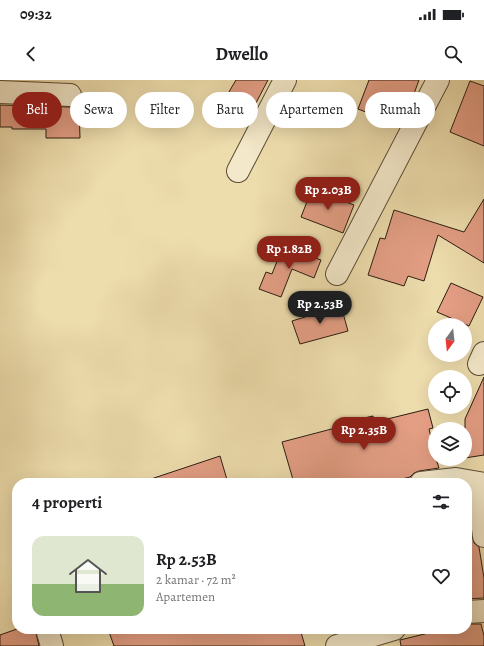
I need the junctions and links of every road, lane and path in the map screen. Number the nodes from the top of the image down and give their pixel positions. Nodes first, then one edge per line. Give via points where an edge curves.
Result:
1 (285, 80) edge
2 (438, 80) edge
3 (0, 92) edge
4 (70, 95) dead end
5 (238, 171) dead end
6 (337, 274) dead end
7 (480, 483) edge
8 (484, 536) edge
9 (484, 611) edge
10 (472, 612) edge
11 (48, 634) edge
12 (377, 634) edge
13 (52, 646) edge
14 (337, 646) edge

1 - 5 street
2 - 6 street
3 - 4 street
7 - 8 street
9 - 10 street
11 - 13 street
12 - 14 street

